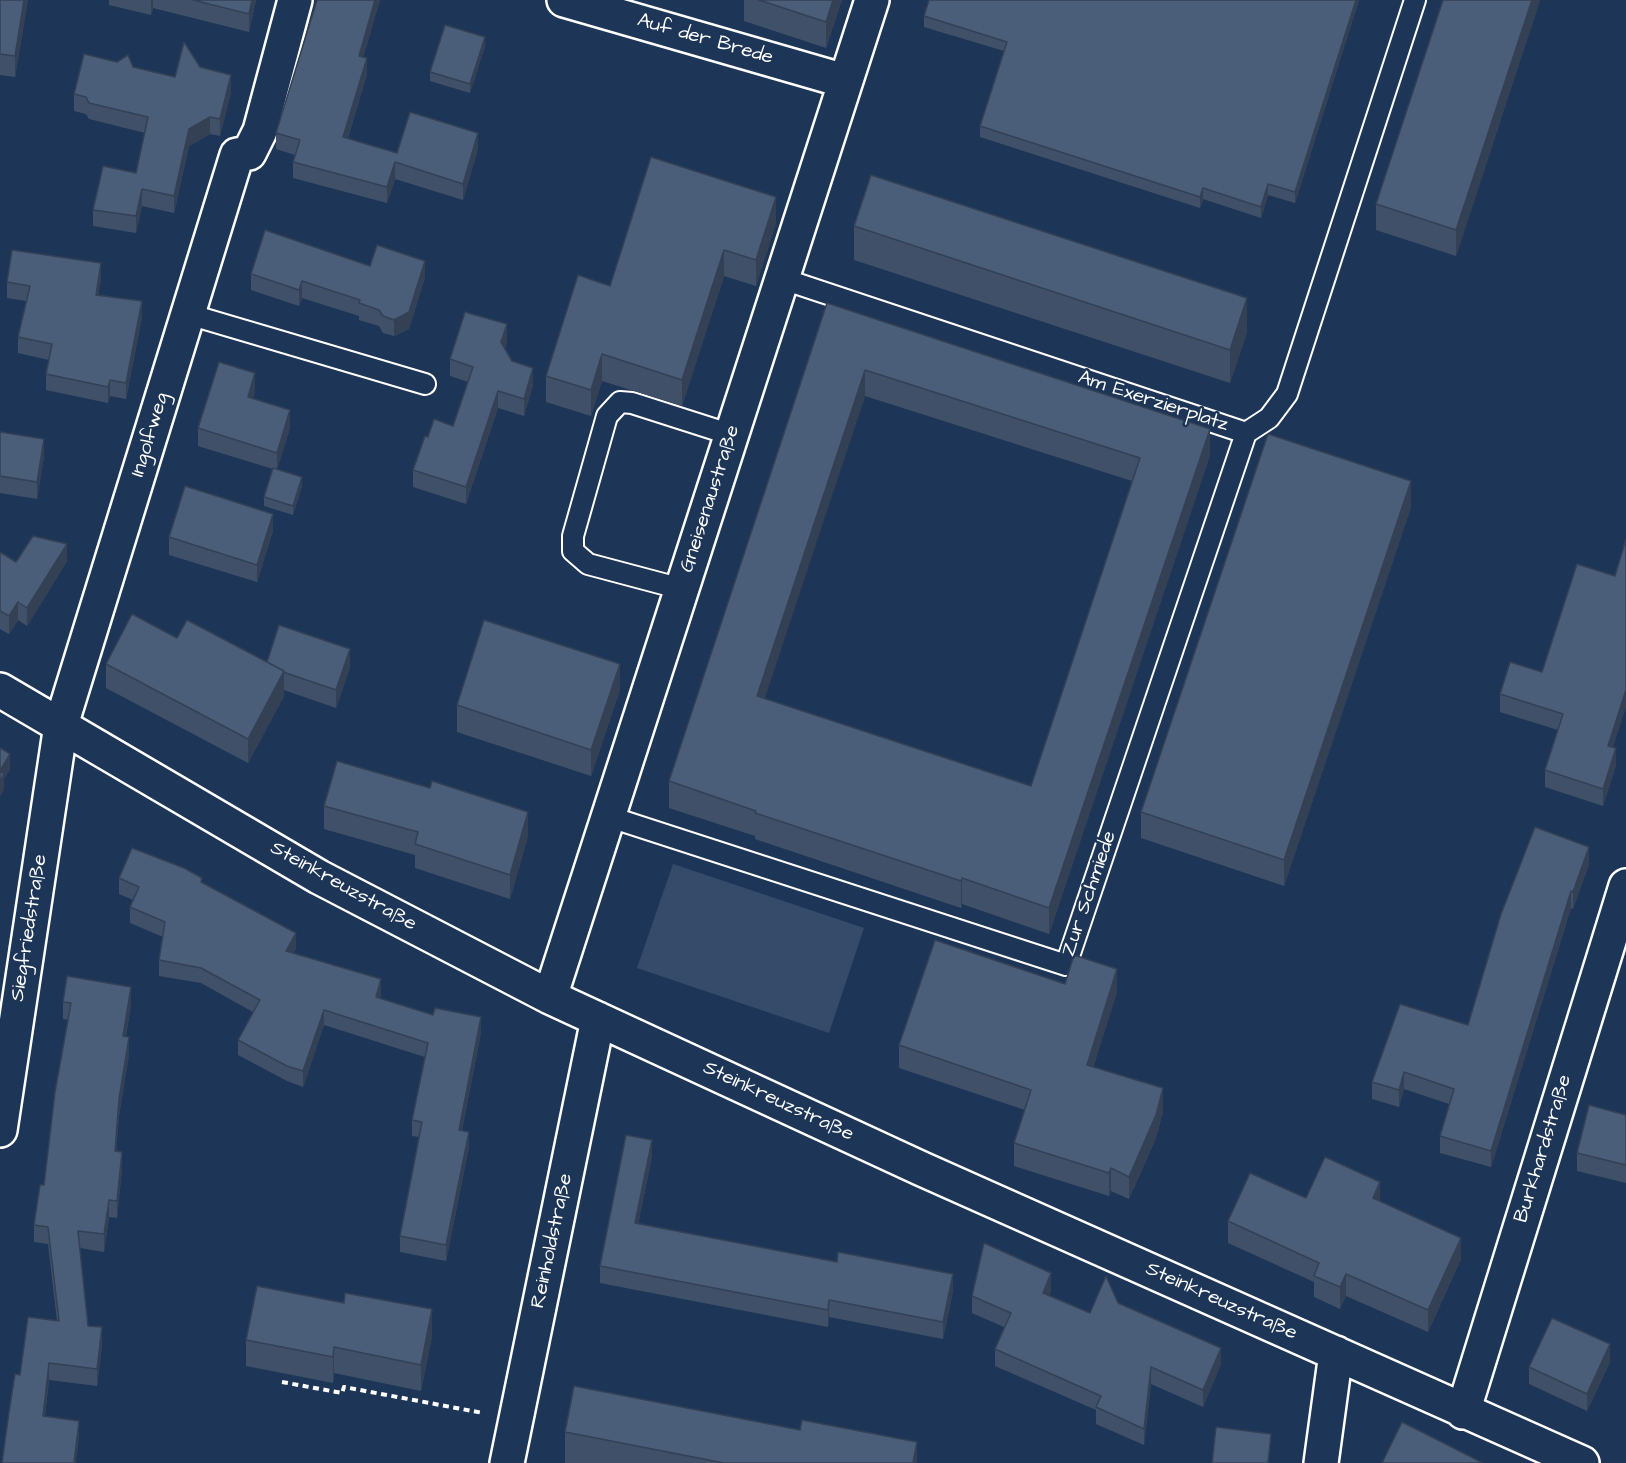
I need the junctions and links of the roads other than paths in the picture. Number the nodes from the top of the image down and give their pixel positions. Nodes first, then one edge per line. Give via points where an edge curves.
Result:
1 (295, 0) edge
2 (564, 0) edge
3 (872, 0) edge
4 (1415, 0) edge
5 (845, 81) junction
6 (783, 279) junction
7 (188, 314) junction
8 (425, 384) dead end
9 (1246, 433) junction
10 (732, 435) junction
11 (682, 589) junction
12 (0, 690) edge
13 (61, 726) junction
14 (607, 816) junction
15 (1626, 886) edge
16 (550, 997) junction
17 (598, 1019) junction
18 (1, 1118) edge
19 (1336, 1353) junction
20 (1462, 1412) junction
21 (507, 1463) edge
22 (1322, 1463) edge
23 (1582, 1463) edge

1 - 7 street, Ingolfweg via 260,131 249,153 237,155
2 - 5 street, Auf der Brede
3 - 5 street, Gneisenaustraße
4 - 9 lane, Am Exerzierplatz via 1287,394 1269,418
5 - 6 street, Gneisenaustraße
6 - 9 lane, Am Exerzierplatz
6 - 10 street, Gneisenaustraße
7 - 8 lane
7 - 13 street, Ingolfweg
9 - 14 lane, Zur Schmiede via 1066,965
10 - 11 street, Gneisenaustraße
10 - 11 lane via 632,403 620,402 608,416 573,536 573,551 588,564
11 - 14 street, Gneisenaustraße
12 - 13 street, Steinkreuzstraße
13 - 16 street, Steinkreuzstraße via 319,877
13 - 18 street, Siegfriedstraße
14 - 16 street, Gneisenaustraße
15 - 20 street, Burkhardstraße
16 - 17 street, Steinkreuzstraße
17 - 19 street, Steinkreuzstraße via 922,1169
17 - 21 street, Reinholdstraße
19 - 20 street, Steinkreuzstraße
19 - 22 street
20 - 23 street, Steinkreuzstraße

